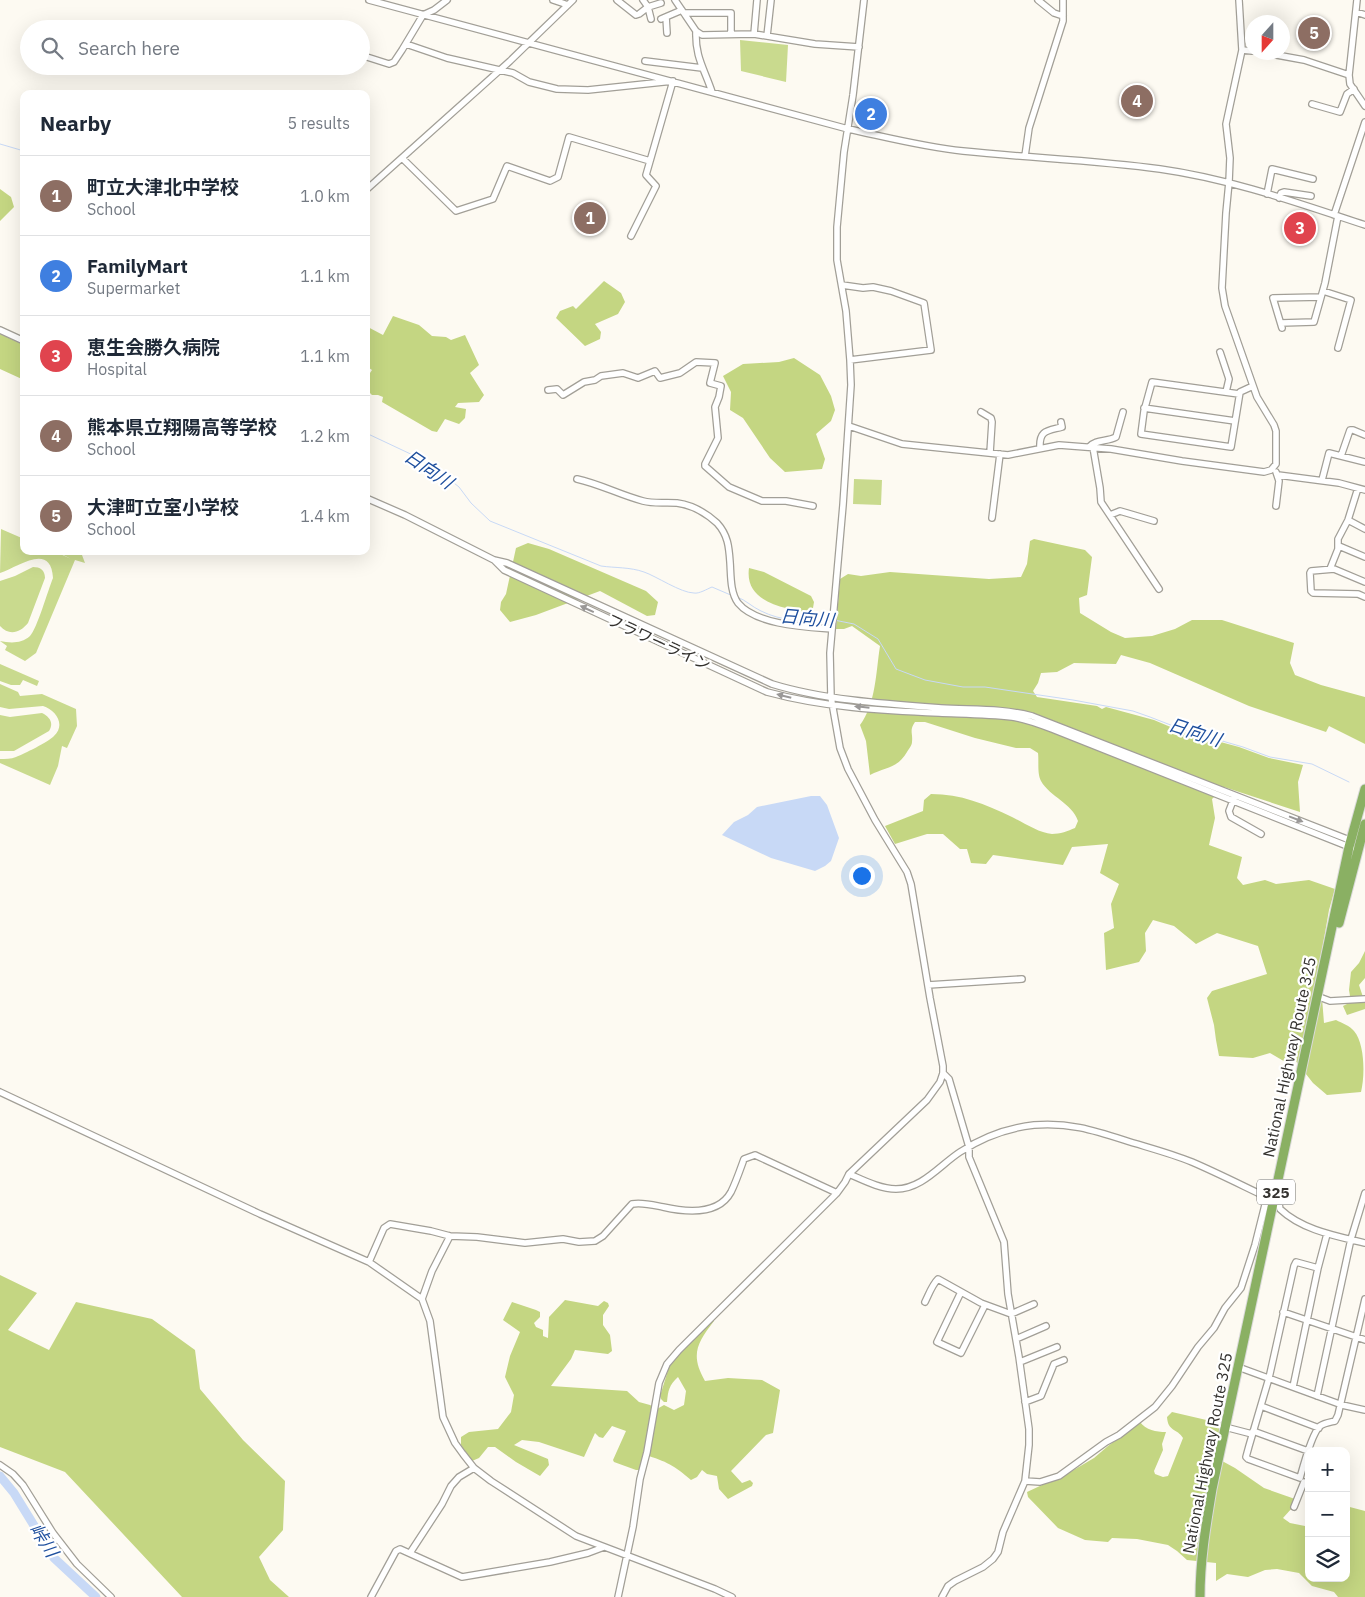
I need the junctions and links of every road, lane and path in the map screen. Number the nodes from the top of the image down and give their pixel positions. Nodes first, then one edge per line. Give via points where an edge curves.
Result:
1 (369, 0) edge
2 (447, 0) edge
3 (553, 0) edge
4 (617, 0) edge
5 (643, 0) edge
6 (675, 0) edge
7 (757, 0) edge
8 (771, 0) edge
9 (864, 0) edge
10 (1038, 0) edge
11 (1063, 0) edge
12 (1239, 0) edge
13 (1357, 0) edge
14 (570, 2) edge
15 (661, 3) dead end
16 (648, 8) junction
17 (683, 11) junction
18 (1356, 12) junction
19 (423, 14) junction
20 (1365, 15) edge
21 (1063, 16) junction
22 (651, 19) dead end
23 (696, 31) junction
24 (667, 33) dead end
25 (730, 34) junction
26 (754, 34) junction
27 (767, 36) junction
28 (529, 43) junction
29 (406, 44) junction
30 (859, 47) junction
31 (1242, 50) junction
32 (1245, 50) edge
33 (370, 57) edge
34 (1290, 57) edge
35 (645, 61) dead end
36 (702, 68) junction
37 (500, 70) junction
38 (1349, 75) junction
39 (673, 81) junction
40 (1354, 89) junction
41 (712, 92) junction
42 (1312, 104) dead end
43 (1365, 104) edge
44 (1365, 122) edge
45 (848, 129) junction
46 (1025, 156) junction
47 (402, 158) junction
48 (650, 161) junction
49 (1313, 178) dead end
50 (1230, 182) junction
51 (370, 186) edge
52 (1267, 194) junction
53 (1311, 196) dead end
54 (1279, 198) junction
55 (1336, 216) junction
56 (1365, 225) edge
57 (631, 236) dead end
58 (842, 285) junction
59 (1322, 294) junction
60 (0, 330) edge
61 (20, 339) edge
62 (1338, 348) dead end
63 (1220, 352) dead end
64 (850, 360) junction
65 (1253, 386) junction
66 (548, 390) dead end
67 (1226, 392) junction
68 (1239, 394) junction
69 (1144, 408) junction
70 (981, 412) dead end
71 (1123, 412) dead end
72 (1235, 421) junction
73 (1062, 422) dead end
74 (849, 426) junction
75 (1365, 435) edge
76 (1091, 447) junction
77 (1040, 448) junction
78 (990, 453) junction
79 (1000, 454) junction
80 (1341, 456) junction
81 (1365, 462) edge
82 (1274, 468) junction
83 (1278, 475) junction
84 (577, 478) dead end
85 (1322, 480) junction
86 (1358, 488) junction
87 (1365, 490) edge
88 (370, 500) edge
89 (813, 506) dead end
90 (1276, 506) dead end
91 (1110, 515) junction
92 (992, 518) dead end
93 (1348, 520) junction
94 (1154, 521) dead end
95 (1365, 529) edge
96 (1339, 546) junction
97 (1365, 557) edge
98 (494, 560) junction
99 (1330, 569) junction
100 (1365, 582) edge
101 (1159, 589) dead end
102 (1365, 597) edge
103 (833, 626) junction
104 (831, 697) junction
105 (832, 704) junction
106 (1365, 789) edge
107 (1234, 798) junction
108 (1365, 824) edge
109 (1261, 834) dead end
110 (1355, 845) junction
111 (1022, 979) dead end
112 (928, 985) junction
113 (1322, 998) junction
114 (1365, 999) edge
115 (943, 1073) junction
116 (0, 1092) edge
117 (969, 1147) junction
118 (849, 1174) junction
119 (837, 1192) junction
120 (1365, 1193) edge
121 (1275, 1202) junction
122 (1327, 1234) junction
123 (450, 1236) junction
124 (1351, 1240) junction
125 (1365, 1243) edge
126 (369, 1262) junction
127 (1318, 1268) junction
128 (961, 1292) junction
129 (1365, 1298) edge
130 (422, 1299) junction
131 (925, 1302) dead end
132 (1034, 1304) dead end
133 (985, 1305) junction
134 (1283, 1312) junction
135 (1011, 1314) junction
136 (1307, 1320) junction
137 (1046, 1326) dead end
138 (1331, 1329) junction
139 (1356, 1337) junction
140 (1016, 1339) junction
141 (1365, 1340) edge
142 (1057, 1347) dead end
143 (1064, 1360) dead end
144 (1020, 1362) junction
145 (1240, 1368) junction
146 (1269, 1378) junction
147 (1293, 1387) junction
148 (1316, 1396) junction
149 (1025, 1402) junction
150 (1342, 1405) junction
151 (1261, 1406) junction
152 (1364, 1409) edge
153 (1228, 1427) junction
154 (1319, 1428) junction
155 (1253, 1432) junction
156 (1310, 1447) edge
157 (1305, 1451) edge
158 (0, 1465) edge
159 (474, 1468) junction
160 (1025, 1481) junction
161 (1304, 1482) edge
162 (1294, 1507) dead end
163 (604, 1547) junction
164 (410, 1552) junction
165 (626, 1555) junction
166 (111, 1597) edge
167 (371, 1597) edge
168 (618, 1597) edge
169 (732, 1597) edge
170 (942, 1597) edge
171 (1200, 1597) edge
172 (1206, 1597) edge

1 - 19 street
2 - 19 street
3 - 14 street
4 - 16 street via 636,15
5 - 16 street
6 - 17 street
7 - 26 street
8 - 27 street
9 - 30 street
10 - 21 street
11 - 21 street
12 - 31 street
13 - 18 street
14 - 28 street
15 - 16 street
16 - 22 street
17 - 23 street
17 - 24 street via 663,18
17 - 25 street via 731,14
18 - 20 street
18 - 38 street
19 - 28 street
19 - 29 street
21 - 46 street via 1029,128
23 - 25 street via 702,35
23 - 36 street via 695,45
25 - 26 street
26 - 27 street
27 - 30 street
28 - 37 street
28 - 39 street
29 - 33 street via 394,62 389,64
29 - 37 street via 447,58
30 - 45 street
31 - 32 street
31 - 50 street via 1226,124
34 - 38 street
35 - 36 street
36 - 41 street
37 - 39 street via 557,89 588,90
37 - 47 street
38 - 40 street
39 - 41 street
39 - 48 street
40 - 42 street via 1348,94 1340,112
40 - 43 street
41 - 45 street
44 - 55 street
45 - 46 street via 932,147
45 - 58 street via 837,227 837,260
46 - 50 street via 1160,169
47 - 48 street via 456,211 494,199 507,166 550,181 558,177 569,137
47 - 51 street
48 - 57 street via 646,175 656,186
49 - 52 street via 1272,169
50 - 52 street
50 - 65 street via 1223,296
52 - 54 street
53 - 54 street via 1284,192
54 - 55 street
55 - 56 street
55 - 59 street
58 - 64 street
58 - 64 street via 873,287 924,303 931,350
59 - 59 street via 1314,322 1282,325 1273,298
59 - 62 street via 1351,300
60 - 61 street
63 - 67 street via 1228,380
64 - 74 street
65 - 68 street
65 - 82 street via 1276,431
66 - 89 street via 557,389 562,395 602,376 623,373 638,378 655,371 660,378 680,373 696,362 715,363 710,383 721,386 715,407 718,434 705,466 729,487 762,501
67 - 68 street
67 - 69 street via 1152,382
68 - 72 street
69 - 72 street
69 - 72 street via 1140,434 1232,447
70 - 78 street via 992,422
71 - 76 street via 1116,437 1092,443
73 - 77 street via 1062,426 1044,432
74 - 78 street via 902,444
74 - 103 street
75 - 80 street via 1351,430
76 - 77 street
76 - 82 street via 1264,472
76 - 91 street via 1101,502
77 - 79 street via 1018,454
78 - 79 street
79 - 92 street
80 - 81 street
80 - 85 street via 1328,454
82 - 83 street
83 - 85 street
83 - 90 street
84 - 103 street via 641,500 685,504 702,511 727,536 733,593 738,603 753,614 787,625
85 - 86 street
86 - 87 street
86 - 93 street
88 - 98 street, フラワーライン
91 - 94 street via 1120,511
91 - 101 street
93 - 95 street
93 - 96 street via 1338,540
96 - 97 street
96 - 99 street
98 - 104 street, フラワーライン via 507,563 772,684
105 -> 98 street, フラワーライン via 767,692 504,570
99 - 100 street
99 - 102 street via 1310,571 1312,592
103 - 104 street
104 - 105 street
104 - 107 street, フラワーライン via 1021,713 1056,724
107 -> 105 street, フラワーライン via 1022,719
105 - 112 street via 840,748 848,769 907,872
106 - 110 highway, National Highway Route 325 / 325
107 - 109 street via 1229,811 1231,817
107 - 110 street
108 - 110 highway, National Highway Route 325 / 325
110 - 113 highway, National Highway Route 325 / 325
110 - 121 highway, National Highway Route 325 / 325 via 1292,1109
111 - 112 street
112 - 115 street via 943,1057
113 - 114 street via 1330,1001
113 - 121 highway, National Highway Route 325 / 325
115 - 117 street via 949,1079
115 - 118 street via 927,1100
116 - 126 street
117 - 118 street via 923,1181 904,1189 882,1187
117 - 121 street via 1013,1129 1069,1125 1178,1156
117 - 135 street via 969,1157 1004,1242
118 - 119 street
119 - 123 street via 755,1155 744,1159 730,1193 715,1206 683,1212 642,1203 632,1204 595,1241 563,1239 525,1243 477,1236
119 - 165 street via 667,1364 659,1383
120 - 124 street
121 - 122 street via 1294,1219
121 - 145 highway, National Highway Route 325 / 325
121 - 160 street via 1255,1245 1241,1288 1155,1407 1059,1476 1040,1482
122 - 124 street
122 - 127 street
123 - 126 street via 390,1224 384,1228
123 - 130 street
124 - 125 street
124 - 138 street
126 - 130 street
127 - 134 street via 1296,1262
127 - 136 street
128 - 131 street via 938,1279
128 - 133 street
128 - 133 street via 937,1342 961,1353
129 - 139 street
130 - 159 street via 430,1321 443,1417 455,1443
132 - 135 street
133 - 135 street
134 - 136 street
134 - 146 street
135 - 140 street
136 - 138 street
136 - 147 street
137 - 140 street
138 - 139 street
138 - 148 street
139 - 141 street
139 - 150 street
140 - 144 street
142 - 144 street
143 - 149 street via 1054,1364 1041,1396
144 - 149 street
145 - 146 street
145 - 153 highway, National Highway Route 325 / 325
146 - 147 street
146 - 151 street
147 - 148 street
148 - 150 street
149 - 160 street via 1029,1428
150 - 152 street
150 - 154 street via 1335,1421
151 - 154 street
151 - 155 street
153 - 155 street
153 - 171 highway, National Highway Route 325 / 325 via 1204,1536
153 - 172 highway, National Highway Route 325 / 325 via 1208,1546
154 - 156 street
155 - 157 street
155 - 161 street via 1248,1459
158 - 166 street via 23,1485 77,1564
159 - 163 street via 576,1536
159 - 164 street via 458,1477 451,1486
160 - 170 street via 994,1559 948,1586
161 - 162 street
163 - 164 street via 550,1562 462,1577
163 - 165 street
164 - 167 street via 397,1550
165 - 168 street
165 - 169 street

